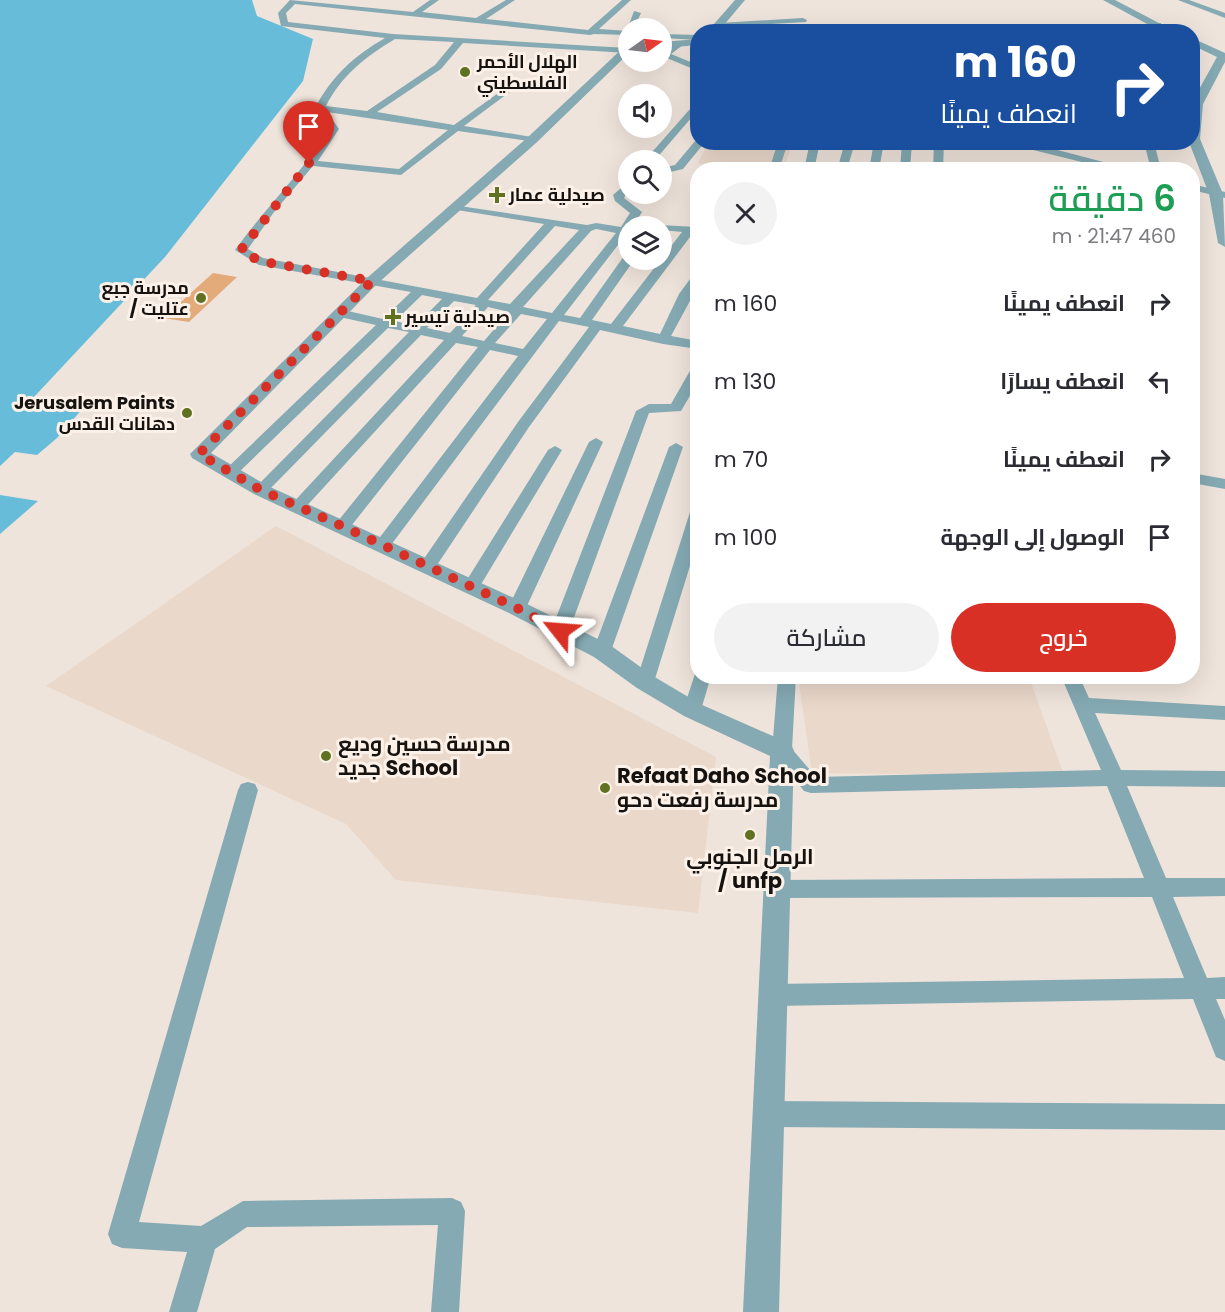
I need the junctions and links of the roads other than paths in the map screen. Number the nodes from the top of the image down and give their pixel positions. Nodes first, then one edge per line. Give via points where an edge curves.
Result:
1 (379, 0) edge
2 (435, 0) edge
3 (511, 0) edge
4 (627, 0) edge
5 (740, 0) edge
6 (1108, 0) edge
7 (1182, 0) edge
8 (293, 1) edge
9 (364, 8) junction
10 (637, 13) dead end
11 (413, 15) junction
12 (1225, 16) edge
13 (635, 18) edge
14 (803, 20) dead end
15 (476, 22) junction
16 (719, 24) edge
17 (760, 24) edge
18 (1156, 24) edge
19 (592, 31) junction
20 (393, 36) junction
21 (618, 36) edge
22 (672, 37) edge
23 (618, 38) edge
24 (690, 39) edge
25 (461, 40) junction
26 (690, 42) edge
27 (672, 45) edge
28 (679, 45) junction
29 (1200, 45) edge
30 (618, 49) edge
31 (1224, 56) edge
32 (690, 65) edge
33 (512, 86) dead end
34 (1200, 99) edge
35 (320, 108) junction
36 (690, 112) edge
37 (368, 114) junction
38 (456, 128) junction
39 (532, 140) junction
40 (658, 150) edge
41 (693, 150) edge
42 (1046, 150) edge
43 (1199, 150) edge
44 (1097, 162) edge
45 (309, 163) junction
46 (672, 169) edge
47 (1200, 189) edge
48 (1221, 195) edge
49 (624, 204) edge
50 (457, 207) junction
51 (636, 216) edge
52 (552, 222) junction
53 (618, 226) edge
54 (672, 227) edge
55 (587, 228) junction
56 (690, 230) edge
57 (690, 235) edge
58 (1225, 243) edge
59 (618, 248) edge
60 (622, 270) edge
61 (372, 281) junction
62 (690, 287) edge
63 (420, 290) junction
64 (452, 296) junction
65 (482, 302) junction
66 (516, 309) junction
67 (339, 313) junction
68 (557, 317) junction
69 (388, 323) junction
70 (591, 323) junction
71 (421, 330) junction
72 (614, 330) junction
73 (452, 337) junction
74 (663, 340) junction
75 (690, 344) edge
76 (486, 346) junction
77 (526, 354) junction
78 (690, 383) edge
79 (596, 442) dead end
80 (676, 447) dead end
81 (555, 450) dead end
82 (231, 472) junction
83 (1200, 479) edge
84 (1225, 484) edge
85 (261, 490) junction
86 (297, 507) junction
87 (342, 526) junction
88 (690, 538) edge
89 (382, 545) junction
90 (427, 567) junction
91 (471, 587) junction
92 (517, 608) junction
93 (560, 631) junction
94 (602, 651) junction
95 (645, 682) junction
96 (700, 684) edge
97 (786, 684) edge
98 (1074, 684) edge
99 (1083, 705) junction
100 (692, 710) junction
101 (1225, 713) edge
102 (782, 751) junction
103 (1114, 778) junction
104 (1225, 778) edge
105 (248, 790) dead end
106 (1159, 887) junction
107 (1225, 887) edge
108 (777, 889) junction
109 (1200, 988) junction
110 (1225, 988) edge
111 (772, 995) junction
112 (1225, 1049) edge
113 (769, 1114) junction
114 (1225, 1118) edge
115 (204, 1240) junction
116 (183, 1312) edge
117 (445, 1312) edge
118 (761, 1312) edge

1 - 9 street
2 - 11 street
3 - 15 street
4 - 19 street
5 - 16 street
6 - 18 street
7 - 12 street
8 - 9 street
8 - 20 street via 282,13 284,24
9 - 11 street
10 - 13 street
11 - 15 street
14 - 17 street
15 - 19 street
19 - 21 street
20 - 25 street
20 - 35 street via 357,57 331,85
22 - 24 street
23 - 25 street
25 - 37 street via 438,67
26 - 28 street
27 - 28 street
28 - 32 street via 665,54
29 - 31 street
30 - 39 street
31 - 34 street
33 - 38 street
35 - 37 street
35 - 45 street via 334,129
36 - 40 street
37 - 38 street
38 - 39 street
38 - 45 street via 401,172
39 - 50 street
41 - 46 street via 679,167
42 - 44 street
43 - 48 street
45 - 61 street via 241,250 259,261
47 - 48 street
48 - 58 street
49 - 51 street
50 - 52 street
50 - 61 street
52 - 55 street
52 - 65 street
53 - 55 street
54 - 56 street
55 - 66 street
57 - 72 street via 627,308
59 - 68 street
60 - 70 street
61 - 63 street
61 - 67 street
62 - 74 street
63 - 64 street
63 - 69 street
64 - 65 street
64 - 71 street
65 - 66 street
65 - 73 street
66 - 68 street
66 - 76 street
67 - 69 street
67 - 82 street via 199,454
68 - 70 street
68 - 77 street
69 - 71 street
69 - 82 street
70 - 72 street
70 - 90 street
71 - 73 street
71 - 85 street
72 - 74 street
73 - 76 street
73 - 86 street
74 - 75 street
76 - 77 street
76 - 87 street
77 - 89 street
78 - 93 street via 676,408 643,411
79 - 92 street
80 - 94 street
81 - 91 street
82 - 85 street
83 - 84 street
85 - 86 street
86 - 87 street
87 - 89 street
88 - 95 street
89 - 90 street
90 - 91 street
91 - 92 street
92 - 93 street
93 - 94 street
94 - 95 street
95 - 100 street
96 - 100 street
97 - 102 street
98 - 99 street
99 - 101 street
99 - 103 street
100 - 102 street
102 - 103 street via 811,785
102 - 108 street
103 - 104 street
103 - 106 street
105 - 115 street via 122,1234
106 - 107 street
106 - 108 street
106 - 109 street
108 - 111 street
109 - 110 street
109 - 111 street
109 - 112 street
111 - 113 street
113 - 114 street
113 - 118 street
115 - 116 street
115 - 117 street via 243,1214 452,1212

